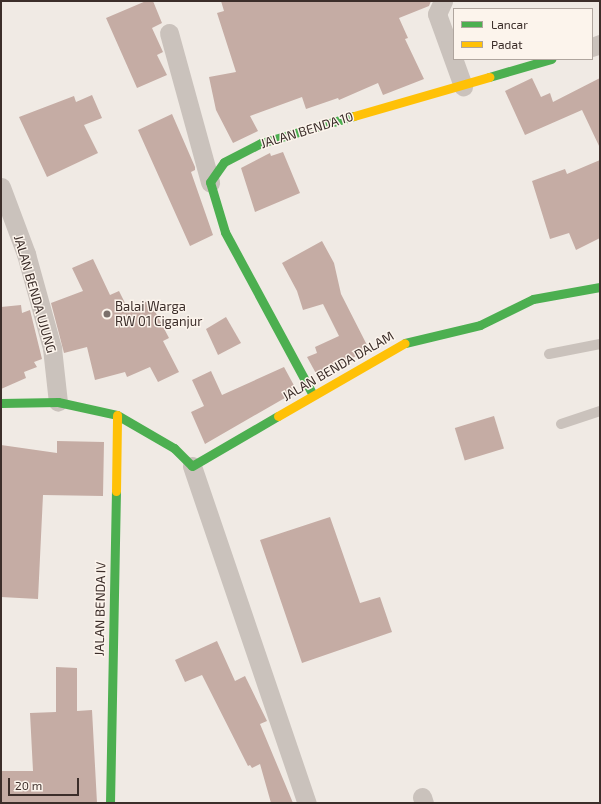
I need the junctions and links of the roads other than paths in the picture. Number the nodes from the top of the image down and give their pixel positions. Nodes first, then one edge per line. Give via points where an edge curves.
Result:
1 (443, 1) edge
2 (169, 33) dead end
3 (453, 58) edge
4 (454, 60) edge
5 (548, 60) edge
6 (463, 86) junction
7 (210, 182) junction
8 (1, 188) edge
9 (599, 290) edge
10 (600, 344) edge
11 (548, 354) dead end
12 (313, 395) junction
13 (58, 402) junction
14 (1, 403) edge
15 (600, 411) edge
16 (117, 415) junction
17 (561, 424) dead end
18 (192, 466) junction
19 (110, 803) edge
20 (307, 803) edge

1 - 3 street via 437,14
2 - 7 street
4 - 6 street
5 - 6 street, JALAN BENDA 10
6 - 7 street, JALAN BENDA 10 via 261,143 224,162
7 - 12 street via 225,232
8 - 13 street, JALAN BENDA UJUNG via 26,254 52,348
9 - 12 street, JALAN BENDA DALAM via 533,299 480,325 402,344
10 - 11 lane
12 - 18 street, JALAN BENDA DALAM
13 - 14 street
13 - 16 street
15 - 17 lane
16 - 18 street via 174,448
16 - 19 street, JALAN BENDA IV
18 - 20 street

